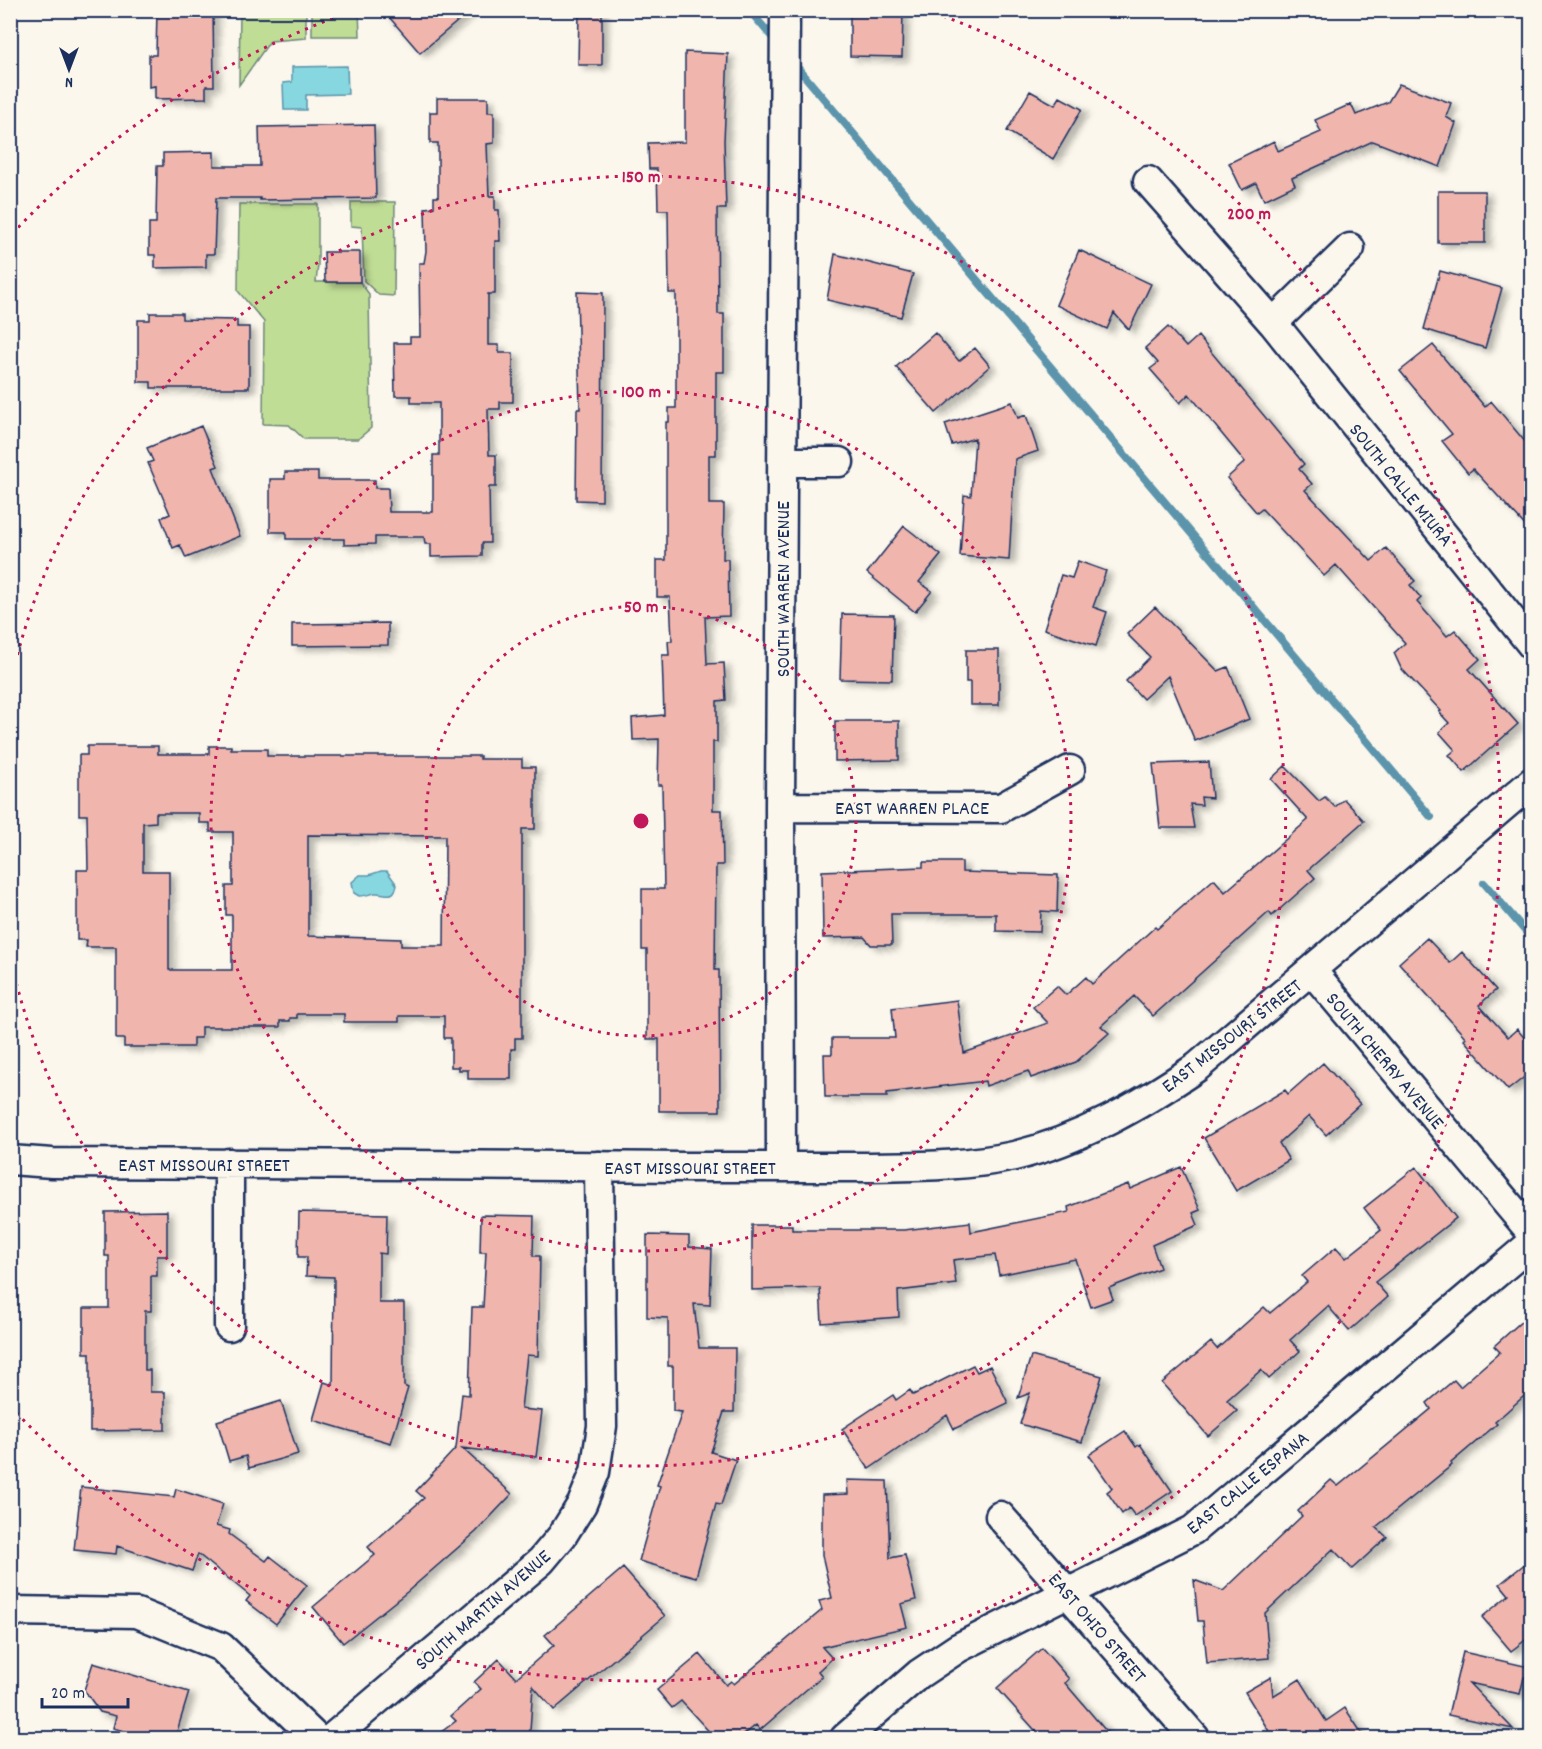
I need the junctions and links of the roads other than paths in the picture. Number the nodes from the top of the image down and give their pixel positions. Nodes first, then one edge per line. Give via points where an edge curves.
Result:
1 (785, 10) edge
2 (1148, 182) dead end
3 (1350, 248) dead end
4 (1273, 323) junction
5 (782, 462) junction
6 (839, 462) dead end
7 (1532, 645) edge
8 (1070, 770) dead end
9 (1532, 782) edge
10 (780, 807) junction
11 (1312, 971) junction
12 (10, 1160) edge
13 (229, 1163) junction
14 (599, 1166) junction
15 (781, 1167) junction
16 (1532, 1233) edge
17 (1532, 1243) edge
18 (229, 1326) dead end
19 (1000, 1516) dead end
20 (1068, 1592) junction
21 (10, 1611) edge
22 (316, 1738) edge
23 (332, 1738) edge
24 (845, 1738) edge
25 (1195, 1738) edge

1 - 5 street, SOUTH WARREN AVENUE
2 - 4 street, SOUTH CALLE MIURA
3 - 4 street
4 - 7 street, SOUTH CALLE MIURA
5 - 6 street
5 - 10 street, SOUTH WARREN AVENUE
8 - 10 street, EAST WARREN PLACE via 1001,808
9 - 11 street
10 - 15 street, SOUTH WARREN AVENUE
11 - 15 street, EAST MISSOURI STREET via 1197,1067 1148,1100 1061,1142 1014,1156 968,1163
11 - 16 street, SOUTH CHERRY AVENUE
12 - 13 street, EAST MISSOURI STREET
13 - 14 street, EAST MISSOURI STREET
13 - 18 street
14 - 15 street, EAST MISSOURI STREET
14 - 23 street, SOUTH MARTIN AVENUE via 602,1426 595,1473 582,1504 541,1561
17 - 20 street, EAST CALLE ESPANA via 1193,1530
19 - 20 street, EAST OHIO STREET
20 - 24 street, EAST CALLE ESPANA via 948,1654
20 - 25 street, EAST OHIO STREET
21 - 22 street via 137,1613 221,1647

